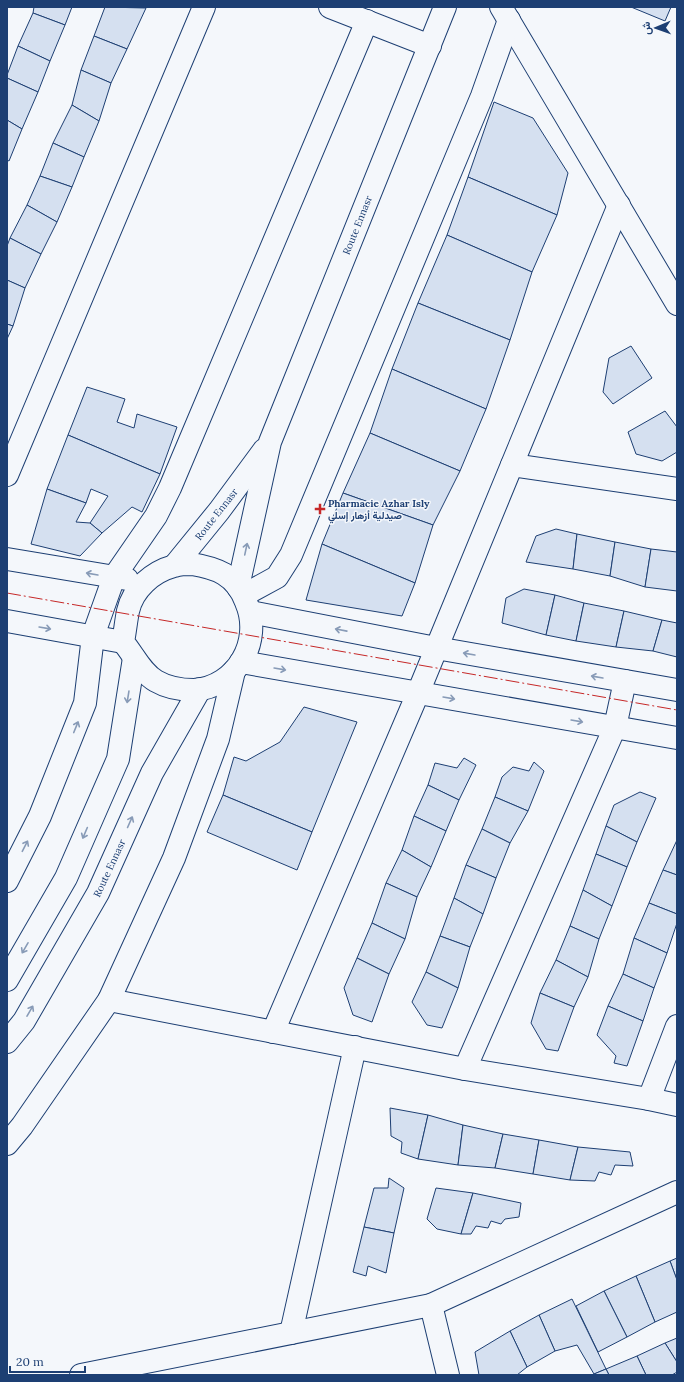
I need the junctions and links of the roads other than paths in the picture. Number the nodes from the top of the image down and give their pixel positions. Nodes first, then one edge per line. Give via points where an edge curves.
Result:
1 (204, 7) edge
2 (330, 7) edge
3 (445, 7) edge
4 (505, 14) edge
5 (367, 21) junction
6 (430, 46) junction
7 (619, 206) junction
8 (677, 304) edge
9 (270, 442) junction
10 (512, 465) junction
11 (7, 475) edge
12 (677, 488) edge
13 (7, 559) edge
14 (175, 565) junction
15 (114, 577) junction
16 (144, 582) junction
17 (244, 598) junction
18 (7, 622) edge
19 (93, 636) junction
20 (436, 648) junction
21 (129, 650) junction
22 (238, 667) junction
23 (624, 681) junction
24 (200, 689) junction
25 (677, 690) edge
26 (418, 693) junction
27 (615, 727) junction
28 (677, 738) edge
29 (7, 881) edge
30 (7, 980) edge
31 (109, 1000) junction
32 (677, 1026) edge
33 (273, 1032) junction
34 (7, 1042) edge
35 (356, 1047) junction
36 (464, 1069) junction
37 (649, 1099) junction
38 (677, 1105) edge
39 (7, 1144) edge
40 (677, 1192) edge
41 (431, 1305) junction
42 (291, 1333) junction
43 (81, 1375) edge
44 (448, 1375) edge

1 - 11 street
2 - 5 street
3 - 6 street, Route Ennasr
4 - 7 street
4 - 17 street via 482,96 291,555 277,577
5 - 6 street
5 - 15 street via 170,488 156,516
6 - 9 street, Route Ennasr
7 - 8 street
7 - 10 street
9 - 14 street, Route Ennasr
17 -> 9 street, Route Ennasr
10 - 12 street
10 - 20 street
15 -> 13 street
14 - 16 street via 158,572
14 - 17 street via 210,567 225,575
15 - 16 street
15 - 19 street
16 - 21 street via 134,595 128,610
20 -> 17 street
17 - 22 street via 252,629 249,646
18 -> 19 street
19 - 21 street
29 -> 19 street via 40,816 85,703
23 -> 20 street
20 - 26 street
21 - 24 street via 144,671 156,681 185,690
21 -> 30 street via 118,760 66,878
22 - 24 street via 219,683
22 -> 26 street
22 - 31 street via 218,739 174,858
23 - 25 street
23 - 27 street
34 -> 24 street, Route Ennasr via 24,1021 98,893 152,774
26 -> 27 street
26 - 33 street
27 - 28 street
27 - 36 street
31 - 33 street
31 - 39 street
32 - 37 street
33 - 35 street
35 - 36 street
35 - 42 street
36 - 37 street
37 - 38 street
40 - 41 street
41 - 42 street
41 - 44 street
42 - 43 street

